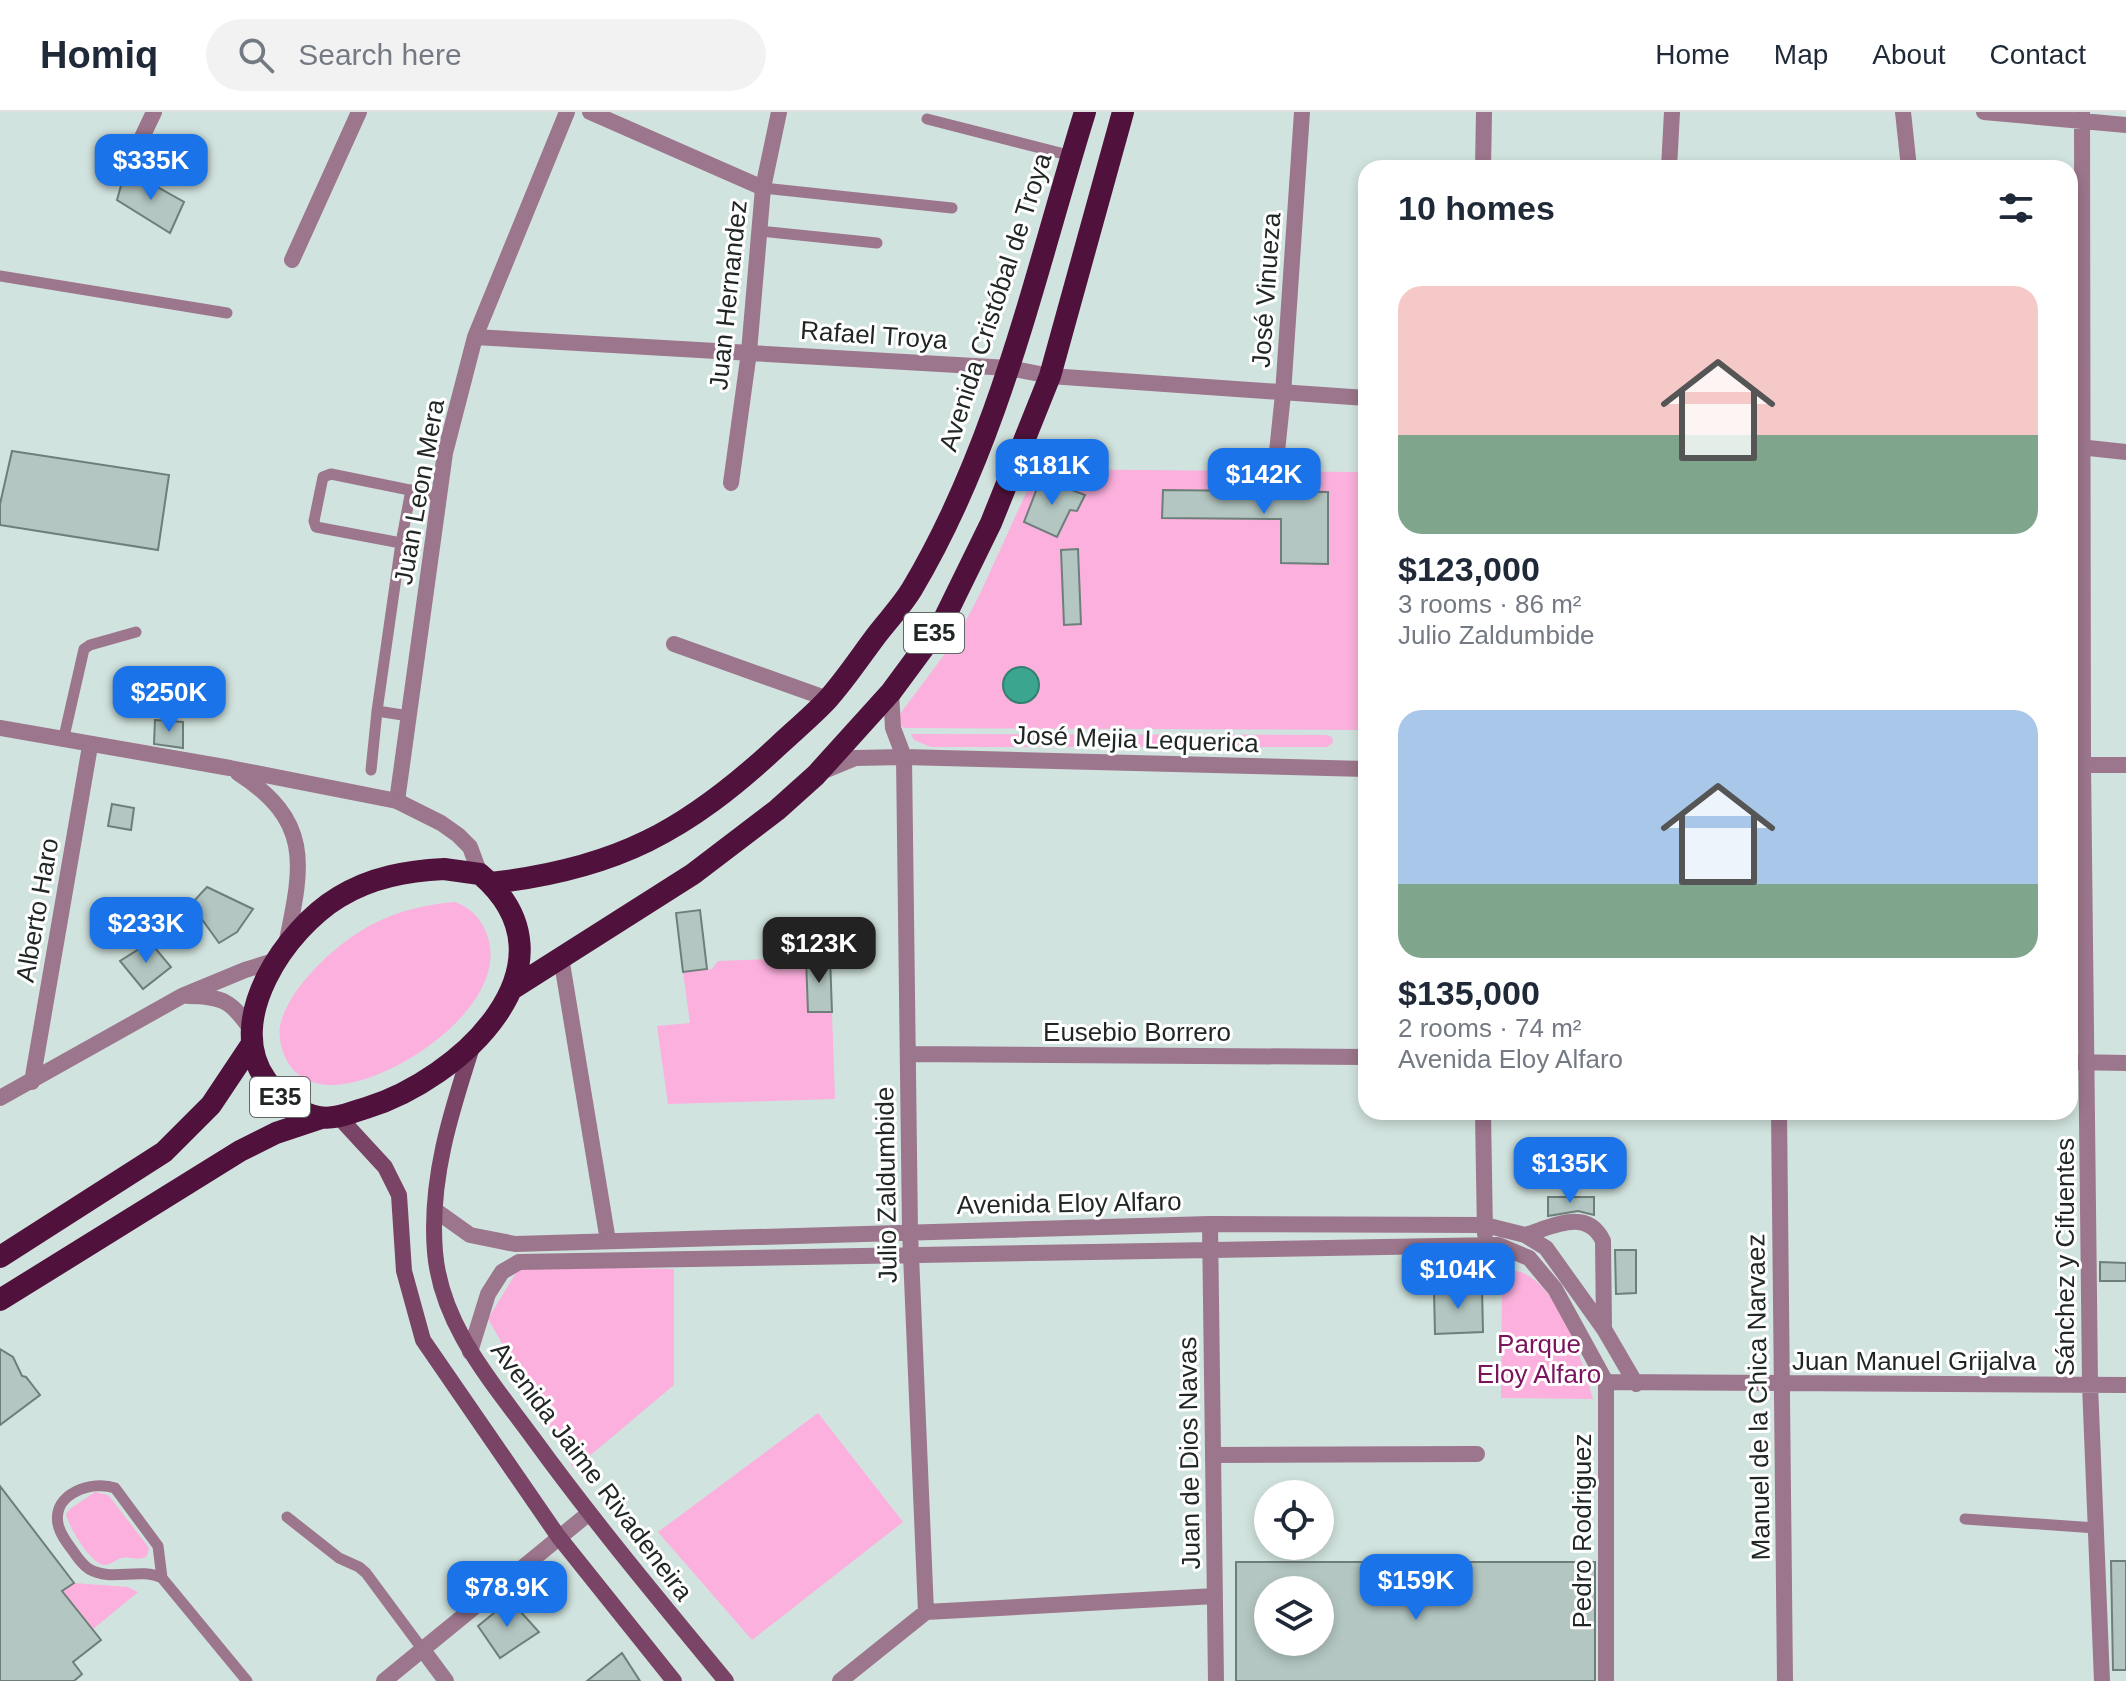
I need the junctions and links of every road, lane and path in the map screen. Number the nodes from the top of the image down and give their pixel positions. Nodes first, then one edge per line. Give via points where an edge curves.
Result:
1 (154, 112) edge
2 (359, 112) edge
3 (567, 112) edge
4 (590, 112) edge
5 (779, 112) edge
6 (1085, 112) edge
7 (1123, 112) edge
8 (1302, 112) edge
9 (1484, 112) edge
10 (1672, 112) edge
11 (1903, 112) edge
12 (1984, 112) edge
13 (2082, 117) edge
14 (927, 119) dead end
15 (2126, 125) edge
16 (1072, 156) junction
17 (1483, 160) edge
18 (1669, 160) edge
19 (1908, 160) edge
20 (126, 171) dead end
21 (763, 188) junction
22 (952, 208) dead end
23 (760, 231) junction
24 (877, 243) dead end
25 (292, 260) dead end
26 (0, 276) edge
27 (227, 313) dead end
28 (475, 337) junction
29 (749, 352) junction
30 (1009, 368) junction
31 (1050, 376) junction
32 (2078, 381) edge
33 (1283, 394) junction
34 (1358, 398) edge
35 (2078, 447) edge
36 (2126, 452) edge
37 (1275, 471) dead end
38 (731, 483) dead end
39 (411, 490) junction
40 (439, 496) junction
41 (401, 543) junction
42 (136, 632) dead end
43 (674, 644) dead end
44 (891, 692) junction
45 (828, 699) junction
46 (377, 711) junction
47 (409, 716) junction
48 (0, 728) edge
49 (63, 741) junction
50 (90, 746) junction
51 (904, 757) junction
52 (2078, 765) edge
53 (2126, 765) edge
54 (230, 768) junction
55 (1358, 769) edge
56 (371, 770) dead end
57 (816, 775) junction
58 (2078, 792) edge
59 (397, 801) junction
60 (485, 879) junction
61 (281, 952) junction
62 (561, 957) junction
63 (512, 989) junction
64 (182, 996) junction
65 (251, 1038) junction
66 (473, 1044) junction
67 (908, 1054) junction
68 (1358, 1057) edge
69 (2078, 1062) edge
70 (2088, 1063) junction
71 (2126, 1063) edge
72 (32, 1082) junction
73 (0, 1098) edge
74 (330, 1117) junction
75 (1483, 1120) edge
76 (1779, 1120) edge
77 (435, 1210) junction
78 (1210, 1224) junction
79 (1485, 1225) junction
80 (910, 1231) junction
81 (1525, 1235) junction
82 (608, 1241) junction
83 (1485, 1245) junction
84 (1210, 1249) junction
85 (911, 1254) junction
86 (0, 1257) edge
87 (0, 1300) edge
88 (1604, 1329) junction
89 (470, 1352) junction
90 (1606, 1382) junction
91 (1636, 1384) junction
92 (1782, 1384) junction
93 (2090, 1385) junction
94 (2126, 1385) edge
95 (1477, 1454) dead end
96 (1213, 1455) junction
97 (588, 1514) junction
98 (287, 1517) dead end
99 (1965, 1519) dead end
100 (2096, 1528) junction
101 (558, 1536) junction
102 (162, 1578) junction
103 (1215, 1596) junction
104 (926, 1612) junction
105 (423, 1650) junction
106 (247, 1681) edge
107 (384, 1681) edge
108 (446, 1681) edge
109 (674, 1681) edge
110 (726, 1681) edge
111 (840, 1681) edge
112 (1216, 1681) edge
113 (1606, 1681) edge
114 (1785, 1681) edge
115 (2102, 1681) edge

1 - 20 street
2 - 25 street
3 - 28 street, Juan Leon Mera
4 - 21 street
5 - 21 street, Juan Hernandez
6 - 16 highway, Avenida Cristóbal de Troya / E35
7 - 31 highway, E35
8 - 33 street, José Vinueza
9 - 17 street
10 - 18 street
11 - 19 street
12 - 13 street
13 - 15 street
13 - 32 street, Sánchez y Cifuentes
14 - 16 lane
16 - 30 highway, Avenida Cristóbal de Troya / E35
21 - 22 lane
21 - 23 street, Juan Hernandez
23 - 24 lane
23 - 29 street, Juan Hernandez
26 - 27 lane
28 - 29 street, Rafael Troya
28 - 40 street, Juan Leon Mera
29 - 30 street, Rafael Troya
29 - 38 street, Juan Hernandez
30 - 31 street, Rafael Troya
30 - 45 highway, Avenida Cristóbal de Troya / E35 via 962,491 911,590
31 - 33 street, Rafael Troya
31 - 44 highway, E35 via 991,523 942,623
33 - 34 street, Rafael Troya
33 - 37 street, José Vinueza
35 - 36 street
39 - 40 lane
39 - 41 lane
39 - 41 lane via 331,474 323,477 314,521 320,530
40 - 47 street, Juan Leon Mera
41 - 46 lane
42 - 49 lane via 84,649
43 - 45 street
44 - 51 street via 893,728
44 - 57 highway, E35
45 - 60 highway, Avenida Cristóbal de Troya / E35 via 743,778 687,821 634,849 550,875
46 - 47 lane
46 - 56 lane
47 - 59 street, Juan Leon Mera
48 - 49 street
49 - 50 street
50 - 54 street
50 - 72 street, Alberto Haro
51 - 55 street, José Mejia Lequerica
51 - 57 street, José Mejia Lequerica via 855,758
51 - 67 street, Julio Zaldumbide
52 - 53 street
54 - 59 street
54 - 61 street via 277,803 293,830 298,885
57 - 62 highway, E35 via 693,874
58 - 70 street, Sánchez y Cifuentes
59 - 60 street via 458,835
60 - 61 highway, E35 via 444,869 407,871 372,881 320,911
60 - 63 highway, E35 via 508,906 518,933
61 - 64 street
61 - 65 highway, E35 via 257,1006
62 - 63 highway, E35
62 - 82 street
63 - 66 highway, E35
64 - 65 street via 213,996 226,1002 237,1010
64 - 72 street
65 - 74 highway, E35 via 259,1070 274,1092 296,1109
65 - 86 highway, E35 via 211,1105 164,1152
66 - 74 highway, E35 via 433,1077 388,1102
66 - 77 main road, Avenida Jaime Rivadeneira via 448,1119
67 - 68 street, Eusebio Borrero
67 - 80 street, Julio Zaldumbide
69 - 70 street
70 - 71 street
70 - 93 street, Sánchez y Cifuentes
72 - 73 street
74 - 87 highway, E35 via 276,1133 240,1151
74 - 101 main road via 385,1167 399,1195 404,1271 423,1340
75 - 79 street
76 - 92 street, Manuel de la Chica Narvaez
77 - 82 street, Avenida Eloy Alfaro via 470,1235 515,1244
77 - 89 main road, Avenida Jaime Rivadeneira via 435,1255 444,1296
78 - 79 street, Avenida Eloy Alfaro
78 - 80 street, Avenida Eloy Alfaro
78 - 84 street, Juan de Dios Navas
79 - 81 street, Avenida Eloy Alfaro
79 - 83 street
80 - 82 street, Avenida Eloy Alfaro
80 - 85 street, Julio Zaldumbide
81 - 88 street, Avenida Eloy Alfaro via 1546,1248
81 - 88 street via 1570,1221 1598,1230 1603,1241
83 - 84 street, Avenida Eloy Alfaro
83 - 90 street, Avenida Eloy Alfaro via 1529,1258 1555,1289
84 - 85 street, Avenida Eloy Alfaro
84 - 96 street, Juan de Dios Navas
85 - 89 street, Avenida Eloy Alfaro via 519,1262 502,1272 488,1294
85 - 104 street, Julio Zaldumbide
88 - 91 street, Avenida Eloy Alfaro
89 - 97 main road, Avenida Jaime Rivadeneira
90 - 91 street, Juan Manuel Grijalva
90 - 113 street, Pedro Rodriguez
91 - 92 street, Juan Manuel Grijalva
92 - 93 street, Juan Manuel Grijalva
92 - 114 street, Manuel de la Chica Narvaez
93 - 94 street, Juan Manuel Grijalva
93 - 100 street, Sánchez y Cifuentes
95 - 96 street
96 - 103 street, Juan de Dios Navas
97 - 101 street
97 - 110 main road, Avenida Jaime Rivadeneira
98 - 105 lane via 366,1573
99 - 100 lane
100 - 115 street, Sánchez y Cifuentes
101 - 105 street
101 - 109 main road
102 - 102 lane via 87,1568 58,1525 65,1501 83,1487 115,1488 158,1546
102 - 106 lane
103 - 104 street
103 - 112 street, Juan de Dios Navas
104 - 111 street
105 - 107 street
105 - 108 street

